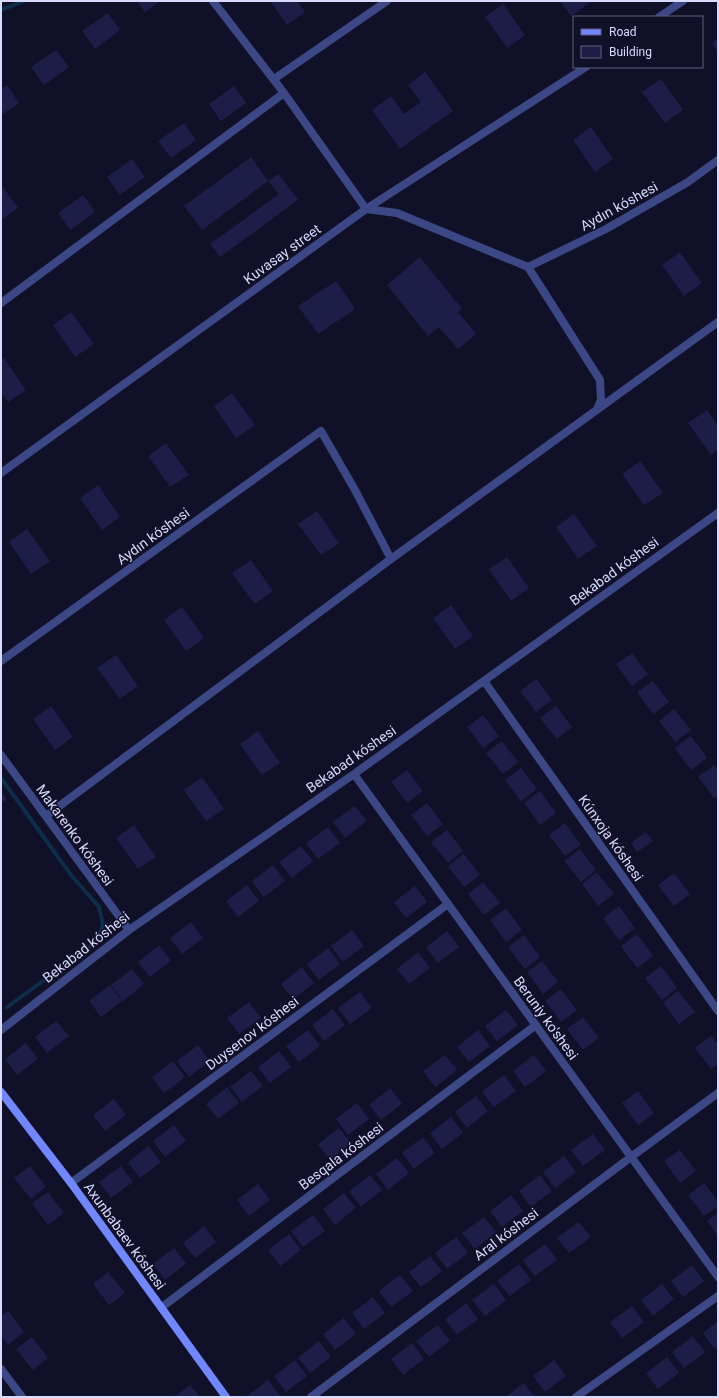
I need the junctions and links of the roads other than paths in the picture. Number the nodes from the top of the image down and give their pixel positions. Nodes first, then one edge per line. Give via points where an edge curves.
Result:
1 (213, 1) edge
2 (387, 1) edge
3 (683, 1) edge
4 (660, 16) edge
5 (584, 68) edge
6 (274, 79) junction
7 (284, 93) junction
8 (718, 160) edge
9 (366, 209) junction
10 (528, 267) junction
11 (1, 303) edge
12 (718, 322) edge
13 (596, 410) junction
14 (1, 473) edge
15 (718, 513) edge
16 (391, 559) junction
17 (1, 661) edge
18 (484, 681) junction
19 (1, 754) edge
20 (354, 774) junction
21 (46, 816) junction
22 (448, 904) junction
23 (128, 930) junction
24 (718, 1010) edge
25 (536, 1025) junction
26 (1, 1030) edge
27 (1, 1092) edge
28 (718, 1093) edge
29 (631, 1157) junction
30 (71, 1183) junction
31 (718, 1278) edge
32 (718, 1296) edge
33 (162, 1307) junction
34 (1, 1369) edge
35 (22, 1397) edge
36 (226, 1397) edge
37 (312, 1397) edge
38 (576, 1397) edge

1 - 6 street
2 - 6 street
3 - 4 street
5 - 9 street, Kuvasay street
6 - 7 street
7 - 9 street
7 - 11 street
8 - 10 street, Aydın kóshesi via 688,182 606,229
9 - 10 street via 397,213
9 - 14 street, Kuvasay street
10 - 13 street via 600,380 601,400
12 - 13 street
13 - 16 street
15 - 18 street, Bekabad kóshesi
16 - 17 street, Aydın kóshesi via 321,431
16 - 21 street
18 - 20 street, Bekabad kóshesi
18 - 24 street, Kúnxoja kóshesi
19 - 21 street, Makarenko kóshesi
20 - 22 street, Beruniy ko'shesi
20 - 23 street, Bekabad kóshesi
21 - 23 street, Makarenko kóshesi
22 - 25 street, Beruniy ko'shesi
22 - 30 street, Duysenov kóshesi
23 - 26 street, Bekabad kóshesi
25 - 29 street, Beruniy ko'shesi
25 - 33 street, Besqala kóshesi
27 - 30 street, Axunbabaev kóshesi
28 - 29 street, Aral kóshesi
29 - 31 street, Beruniy ko'shesi
29 - 37 street, Aral kóshesi
30 - 33 street, Axunbabaev kóshesi
32 - 38 street
33 - 36 street, Axunbabaev kóshesi
34 - 35 street

